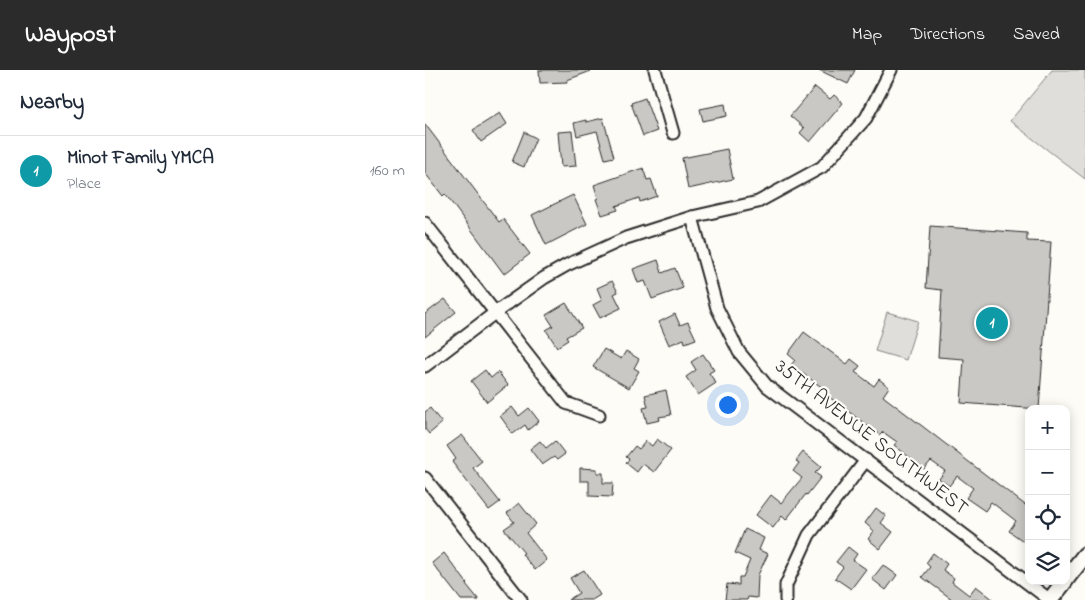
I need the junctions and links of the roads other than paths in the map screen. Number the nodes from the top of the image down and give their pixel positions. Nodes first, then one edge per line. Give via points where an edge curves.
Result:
1 (655, 70) edge
2 (891, 70) edge
3 (673, 133) dead end
4 (692, 217) junction
5 (425, 223) edge
6 (496, 312) junction
7 (425, 366) edge
8 (599, 415) dead end
9 (866, 460) junction
10 (425, 478) edge
11 (1085, 555) edge
12 (1070, 574) edge
13 (1061, 585) edge
14 (521, 600) edge
15 (786, 600) edge
16 (1050, 600) edge

1 - 3 street
2 - 4 street via 866,118 822,167 758,202
4 - 6 street via 626,238 567,265
4 - 9 street, 35TH AVENUE SOUTHWEST via 717,308 739,352 767,386
5 - 6 street
6 - 7 street
6 - 8 street via 566,403
9 - 15 street via 809,535 786,585
9 - 16 street, 35TH AVENUE SOUTHWEST
10 - 14 street
11 - 12 main road
13 - 16 main road

